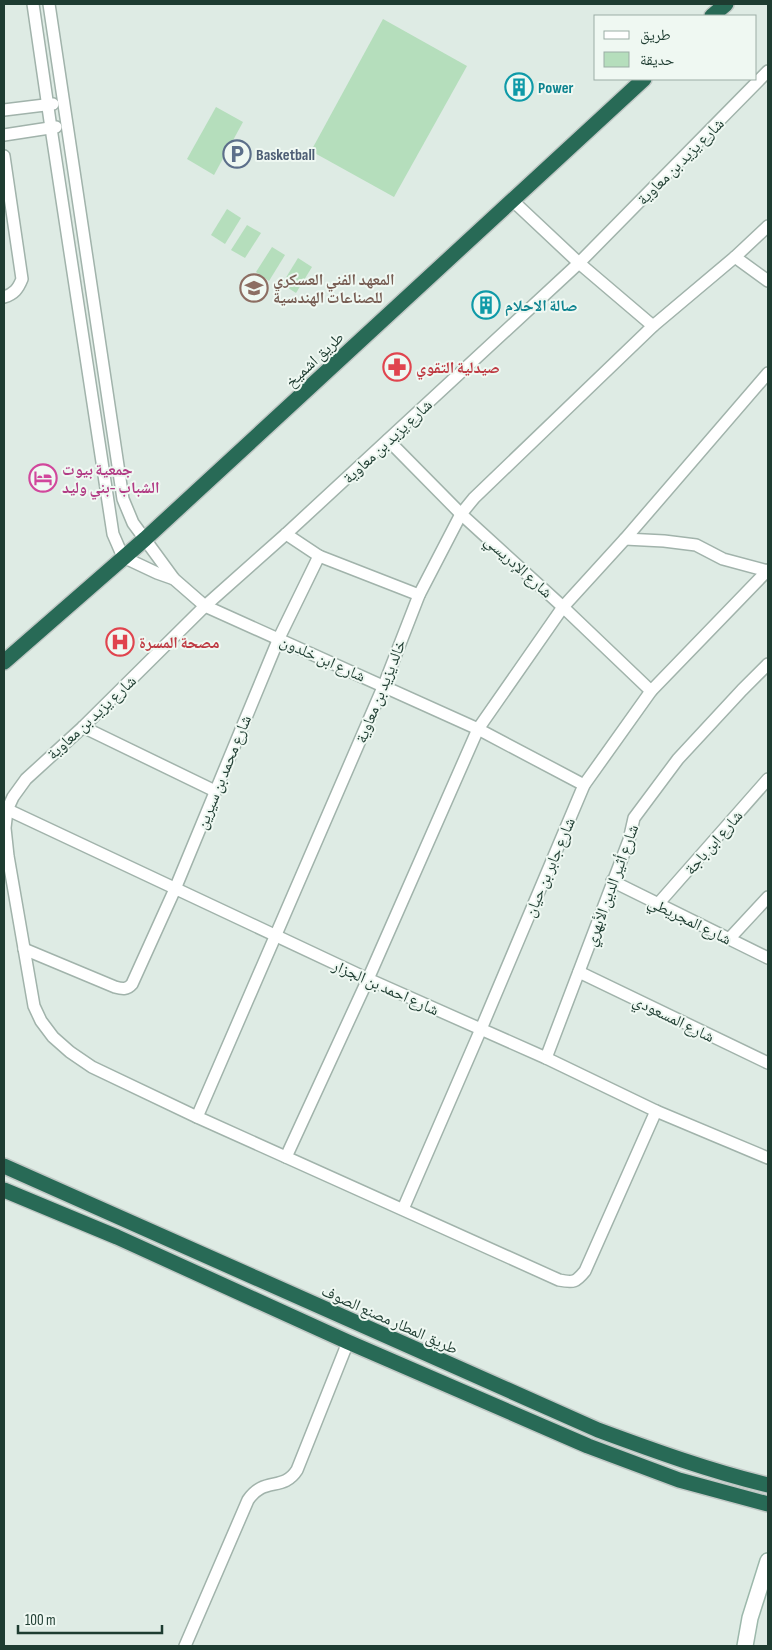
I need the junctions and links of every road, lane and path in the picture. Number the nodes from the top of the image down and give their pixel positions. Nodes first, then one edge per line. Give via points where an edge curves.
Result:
1 (34, 4) edge
2 (49, 4) edge
3 (726, 4) edge
4 (713, 15) edge
5 (768, 71) edge
6 (643, 80) edge
7 (64, 102) junction
8 (47, 105) junction
9 (4, 110) edge
10 (68, 125) junction
11 (51, 128) junction
12 (4, 135) edge
13 (4, 156) edge
14 (513, 201) junction
15 (768, 226) edge
16 (735, 257) junction
17 (579, 263) junction
18 (768, 281) edge
19 (4, 297) edge
20 (653, 326) junction
21 (768, 373) edge
22 (388, 440) junction
23 (461, 514) junction
24 (286, 534) junction
25 (145, 538) junction
26 (625, 539) junction
27 (319, 556) junction
28 (123, 557) junction
29 (768, 571) edge
30 (174, 579) junction
31 (419, 595) junction
32 (205, 606) junction
33 (563, 607) junction
34 (279, 638) junction
35 (4, 662) edge
36 (768, 664) edge
37 (384, 685) junction
38 (651, 691) junction
39 (83, 727) junction
40 (478, 729) junction
41 (768, 779) edge
42 (584, 785) junction
43 (215, 791) junction
44 (5, 809) edge
45 (612, 882) junction
46 (176, 889) junction
47 (768, 897) edge
48 (658, 904) junction
49 (275, 935) junction
50 (729, 939) junction
51 (24, 949) junction
52 (768, 958) edge
53 (579, 972) junction
54 (368, 979) junction
55 (481, 1029) junction
56 (546, 1058) junction
57 (768, 1063) edge
58 (656, 1111) junction
59 (197, 1117) junction
60 (286, 1157) junction
61 (768, 1158) edge
62 (4, 1166) edge
63 (4, 1190) edge
64 (403, 1210) junction
65 (184, 1246) junction
66 (177, 1265) junction
67 (348, 1342) junction
68 (768, 1485) edge
69 (768, 1504) edge
70 (768, 1561) edge
71 (185, 1646) edge
72 (745, 1646) edge

1 - 8 street
2 - 7 street
3 - 4 highway
5 - 17 street, شارع يزيد بن معاوية
6 - 14 highway, طريق اشميخ
7 - 8 street
7 - 10 street
8 - 9 street
8 - 11 street
10 - 11 street
10 - 25 street via 123,499 133,523
11 - 12 street
11 - 28 street via 113,534
13 - 19 street via 22,279 19,287
14 - 17 street
14 - 25 highway, طريق اشميخ
15 - 16 street, خالد يزيد بن معاوية
16 - 18 street
16 - 20 street, خالد يزيد بن معاوية
17 - 20 street
17 - 22 street, شارع يزيد بن معاوية
20 - 23 street, خالد يزيد بن معاوية
21 - 26 street
22 - 23 street, شارع الإدريسي
22 - 24 street, شارع يزيد بن معاوية
23 - 31 street, خالد يزيد بن معاوية
23 - 33 street, شارع الإدريسي
24 - 27 street
24 - 32 street, شارع يزيد بن معاوية
25 - 28 highway, طريق اشميخ
25 - 30 street
26 - 29 street via 696,545 723,559
26 - 33 street
27 - 31 street
27 - 34 street, شارع محمد بن سيرين
28 - 30 street
28 - 35 highway, طريق اشميخ
29 - 38 street, شارع جابر بن حيان
30 - 32 street, شارع ابن خلدون
31 - 37 street, خالد يزيد بن معاوية
32 - 34 street, شارع ابن خلدون
32 - 39 street, شارع يزيد بن معاوية
33 - 38 street, شارع الإدريسي
33 - 40 street
34 - 37 street, شارع ابن خلدون
34 - 43 street, شارع محمد بن سيرين
36 - 45 street, شارع أثير الدين الأبهري via 678,759 634,818
37 - 40 street, شارع ابن خلدون
37 - 49 street, خالد يزيد بن معاوية
38 - 42 street, شارع جابر بن حيان
39 - 43 street
39 - 44 street, شارع يزيد بن معاوية via 26,779
40 - 42 street, شارع ابن خلدون
40 - 54 street
41 - 48 street, شارع ابن باجة
42 - 55 street, شارع جابر بن حيان
43 - 46 street, شارع محمد بن سيرين
44 - 46 street, شارع احمد بن الجزار
44 - 51 street via 8,856
45 - 48 street, شارع المجريطي
45 - 53 street, شارع أثير الدين الأبهري
46 - 49 street, شارع احمد بن الجزار
46 - 51 street, شارع محمد بن سيرين via 137,978 129,988 123,989
47 - 50 street
48 - 50 street, شارع المجريطي
49 - 54 street, شارع احمد بن الجزار
49 - 59 street, خالد يزيد بن معاوية
50 - 52 street, شارع المجريطي
51 - 59 street via 34,1006 53,1037 92,1067
53 - 56 street, شارع أثير الدين الأبهري
53 - 57 street, شارع المسعودي
54 - 55 street, شارع احمد بن الجزار
54 - 60 street
55 - 56 street, شارع احمد بن الجزار
55 - 64 street, شارع جابر بن حيان
56 - 58 street, شارع احمد بن الجزار
58 - 61 street, شارع احمد بن الجزار
58 - 64 street via 585,1270 574,1282 559,1280
59 - 60 street
60 - 64 street
62 - 65 highway, طريق المطار مصنع الصوف
63 - 66 highway
65 - 66 highway
65 - 68 highway, طريق المطار مصنع الصوف via 598,1430 668,1456
66 - 67 highway
67 - 69 highway via 618,1458 686,1482
67 - 71 street via 297,1470 284,1482 263,1486 253,1492
70 - 72 street

